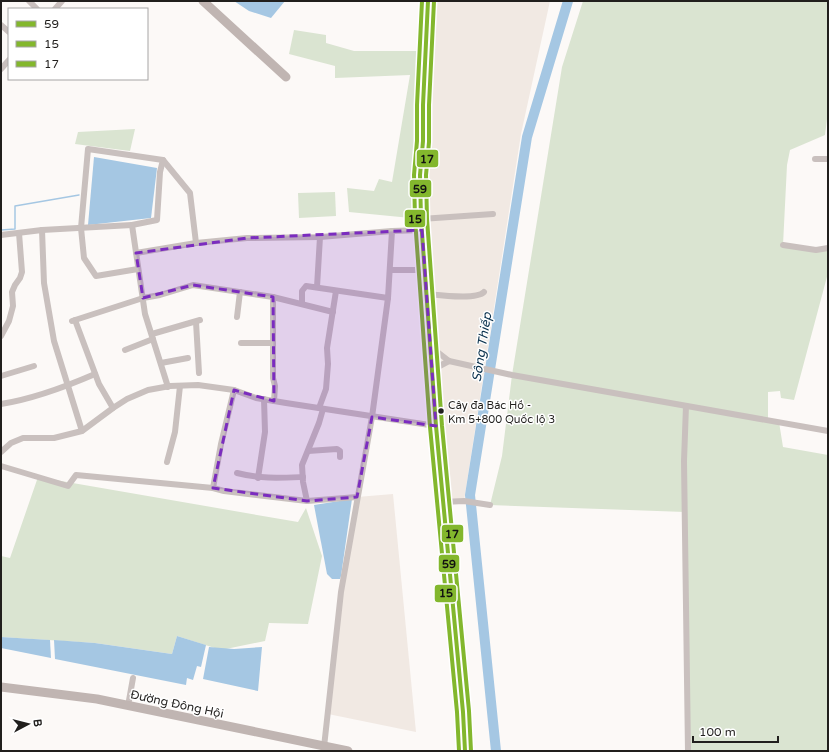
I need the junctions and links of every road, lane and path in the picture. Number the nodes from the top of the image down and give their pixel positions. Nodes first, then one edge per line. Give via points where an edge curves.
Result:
1 (29, 1) edge
2 (428, 1) edge
3 (206, 2) edge
4 (37, 8) edge
5 (8, 61) edge
6 (1, 69) edge
7 (286, 77) dead end
8 (815, 159) dead end
9 (828, 159) edge
10 (163, 160) junction
11 (493, 214) dead end
12 (421, 218) junction
13 (132, 225) junction
14 (81, 228) junction
15 (42, 230) junction
16 (422, 230) junction
17 (392, 231) junction
18 (20, 233) junction
19 (1, 235) edge
20 (320, 237) junction
21 (196, 243) junction
22 (783, 245) dead end
23 (828, 248) edge
24 (136, 253) junction
25 (138, 269) junction
26 (390, 270) junction
27 (425, 270) junction
28 (317, 287) junction
29 (336, 291) junction
30 (240, 292) junction
31 (484, 292) dead end
32 (427, 294) junction
33 (273, 296) junction
34 (143, 298) junction
35 (388, 298) junction
36 (302, 304) junction
37 (333, 312) junction
38 (237, 317) dead end
39 (1, 336) edge
40 (153, 336) junction
41 (240, 343) dead end
42 (273, 343) junction
43 (431, 347) junction
44 (125, 350) dead end
45 (188, 358) dead end
46 (449, 361) junction
47 (161, 364) junction
48 (34, 366) dead end
49 (432, 370) junction
50 (199, 373) dead end
51 (95, 374) junction
52 (1, 376) edge
53 (68, 385) junction
54 (180, 386) junction
55 (168, 387) junction
56 (234, 390) junction
57 (264, 399) junction
58 (274, 401) junction
59 (1, 404) edge
60 (686, 406) junction
61 (113, 408) junction
62 (321, 408) junction
63 (372, 417) junction
64 (436, 426) junction
65 (82, 431) junction
66 (828, 431) edge
67 (308, 451) junction
68 (1, 452) edge
69 (340, 458) dead end
70 (167, 462) dead end
71 (1, 466) edge
72 (237, 473) dead end
73 (303, 477) junction
74 (258, 478) junction
75 (213, 488) junction
76 (357, 497) junction
77 (307, 501) junction
78 (444, 502) junction
79 (488, 504) dead end
80 (133, 678) dead end
81 (1, 686) edge
82 (128, 706) junction
83 (324, 747) junction
84 (348, 751) edge
85 (465, 751) edge
86 (688, 751) edge

1 - 4 street
2 - 12 highway via 420,174
3 - 7 street
5 - 6 street
8 - 9 street
10 - 13 street via 157,220
10 - 14 street via 88,149
10 - 21 street via 190,193
11 - 12 street
12 - 16 highway
13 - 14 street
13 - 24 street
14 - 15 street
14 - 25 street via 84,258 96,276
15 - 18 street
15 - 53 street via 48,310 54,341
16 - 17 street
16 - 27 highway
17 - 20 street
17 - 26 street
18 - 19 street
18 - 39 street via 22,272 14,285 13,306
20 - 21 street via 247,238
20 - 28 street
21 - 24 street
22 - 23 street via 816,250
24 - 25 street
25 - 34 street
26 - 27 street
26 - 35 street
27 - 32 highway
28 - 29 street
28 - 36 street via 304,287
29 - 35 street
29 - 37 street
30 - 33 street
30 - 34 street via 193,285
30 - 38 street
31 - 32 street via 474,296
32 - 43 highway
33 - 36 street
33 - 42 street
34 - 40 street via 145,314
34 - 51 street via 73,320
35 - 63 street
36 - 37 street
37 - 62 street via 327,348 326,389
40 - 44 street
40 - 47 street
40 - 50 street via 198,321
41 - 42 street
42 - 58 street
43 - 46 street
43 - 49 highway
45 - 47 street
46 - 49 street
46 - 60 street via 512,375
47 - 55 street
48 - 52 street
49 - 64 highway
51 - 53 street
51 - 61 street
53 - 59 street via 19,401
53 - 65 street
54 - 55 street
54 - 56 street via 198,385
54 - 70 street via 175,432
55 - 61 street via 148,390
56 - 57 street
56 - 75 street
57 - 58 street
57 - 74 street via 265,432
58 - 62 street
60 - 66 street
60 - 86 street via 684,461
61 - 65 street
62 - 63 street
62 - 67 street via 319,423
63 - 64 street
63 - 76 street
64 - 78 highway
65 - 68 street via 54,438 23,438 11,443
67 - 69 street via 337,449 340,451
67 - 73 street via 302,465
71 - 75 street via 68,486 76,475
72 - 74 street
73 - 74 street
73 - 77 street
75 - 77 street
76 - 77 street
76 - 83 street via 341,592
78 - 79 street
78 - 85 highway
80 - 82 street
81 - 82 street, Đường Đông Hội via 97,699
82 - 83 street, Đường Đông Hội
83 - 84 street, Đường Đông Hội

